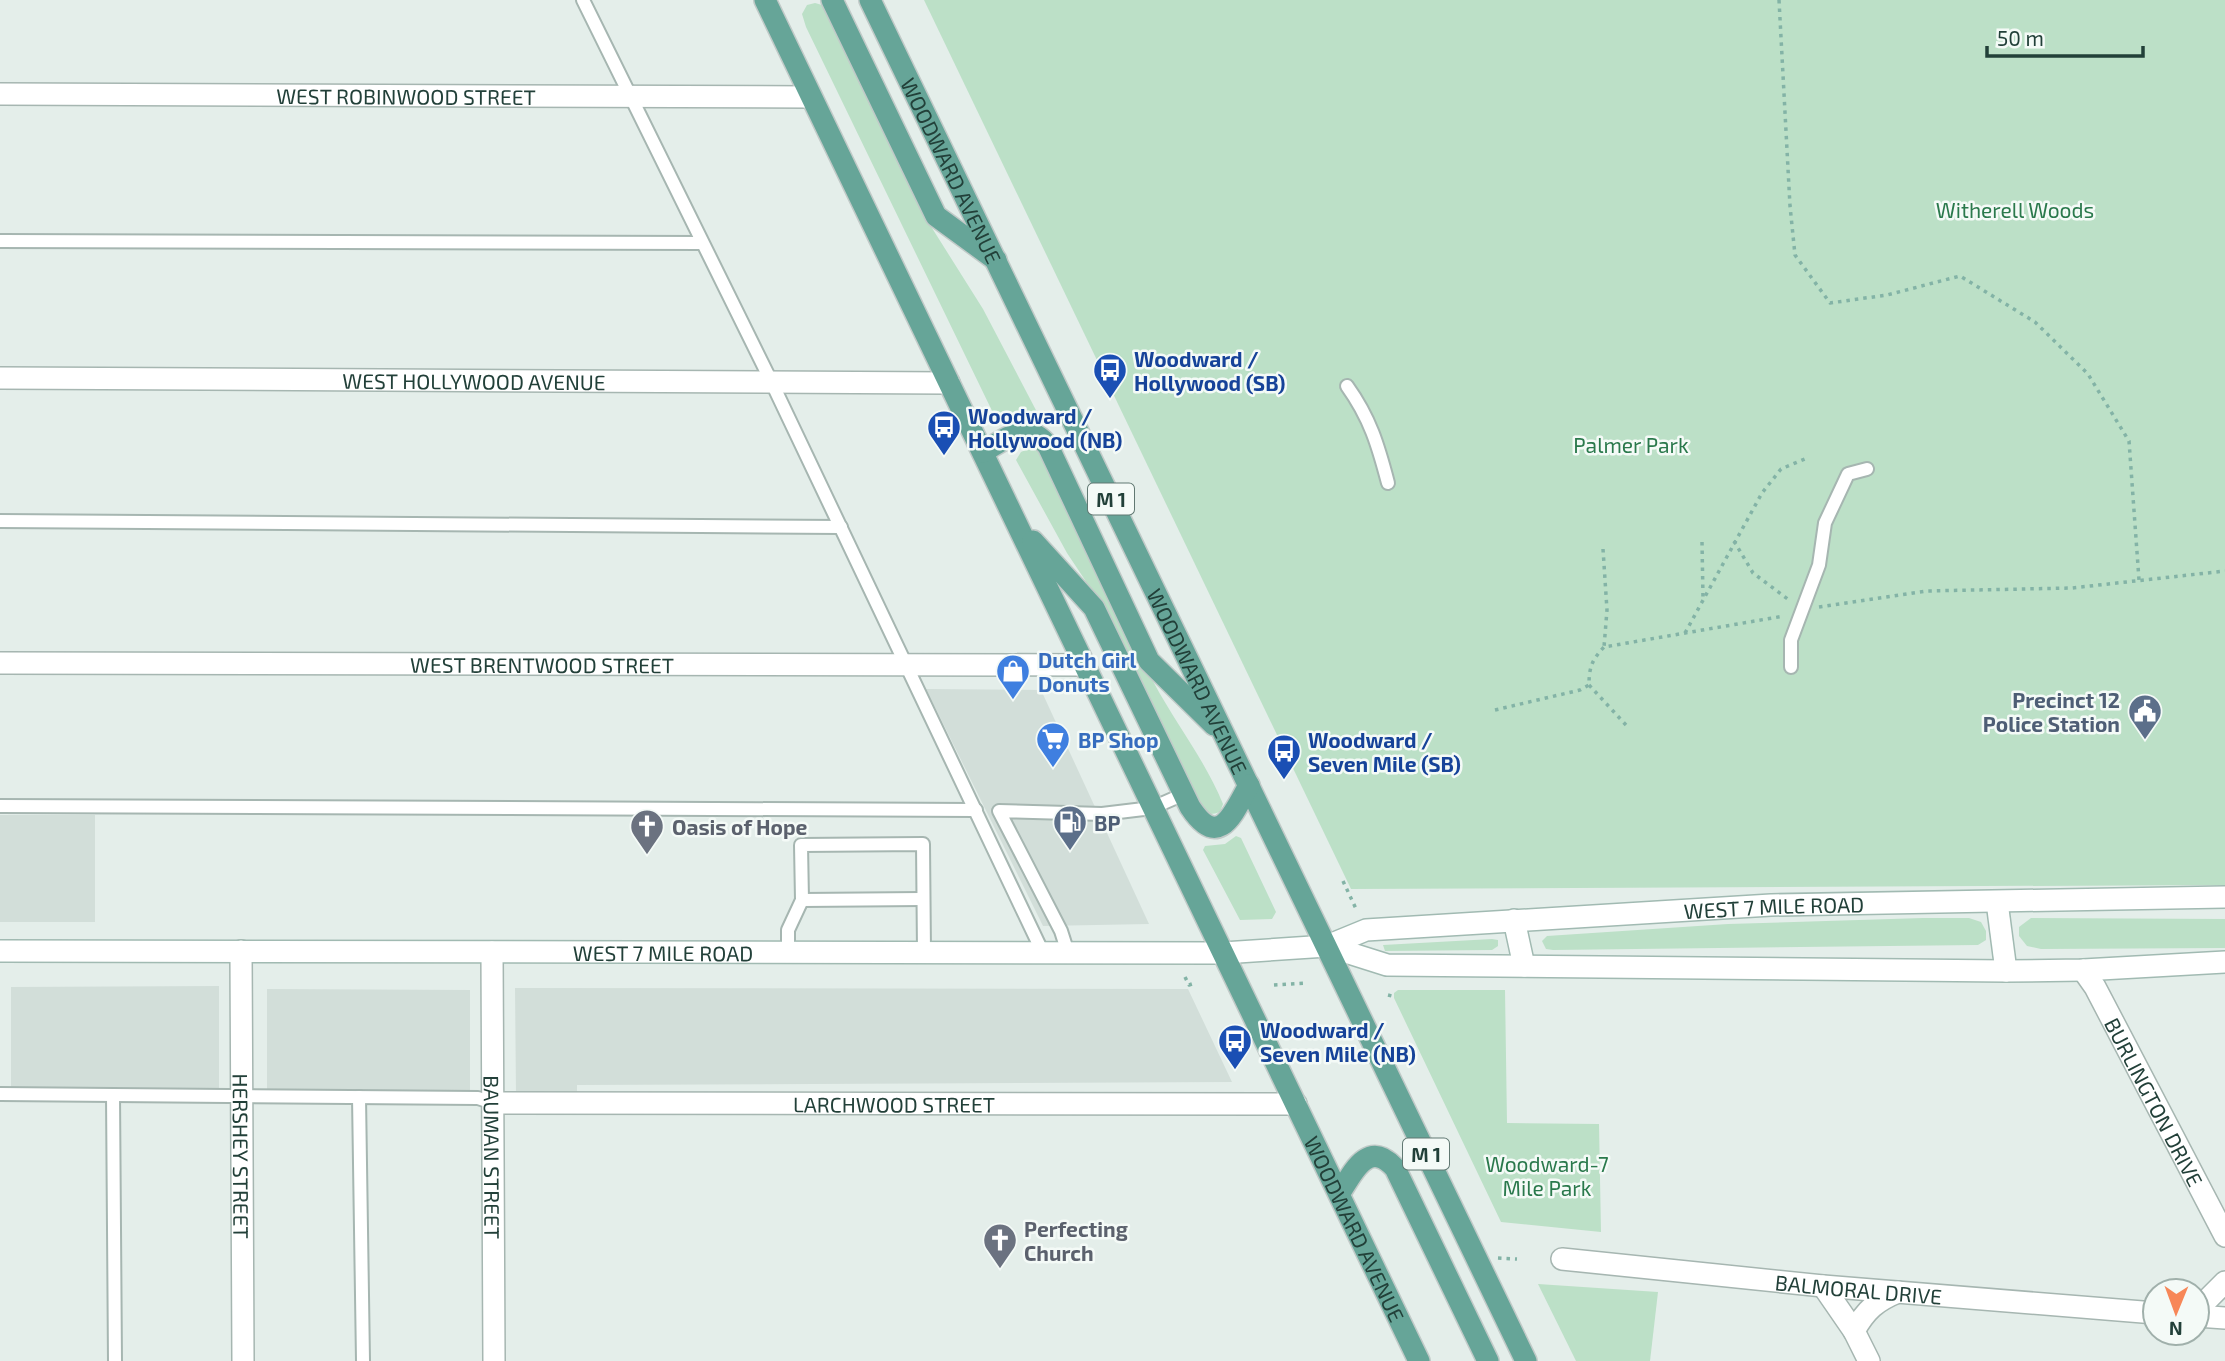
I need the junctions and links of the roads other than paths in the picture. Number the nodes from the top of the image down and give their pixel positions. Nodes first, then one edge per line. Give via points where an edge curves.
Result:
1 (583, 0) edge
2 (832, 0) edge
3 (870, 0) edge
4 (771, 2) edge
5 (0, 94) edge
6 (629, 96) junction
7 (811, 97) junction
8 (0, 241) edge
9 (702, 243) junction
10 (998, 261) junction
11 (0, 378) edge
12 (772, 383) junction
13 (949, 383) junction
14 (1347, 386) dead end
15 (983, 452) junction
16 (1867, 469) dead end
17 (1388, 483) dead end
18 (0, 521) edge
19 (1018, 524) junction
20 (841, 527) junction
21 (0, 663) edge
22 (902, 664) junction
23 (1084, 665) junction
24 (1791, 667) dead end
25 (1225, 736) junction
26 (1249, 785) junction
27 (1184, 794) junction
28 (0, 806) edge
29 (1152, 808) junction
30 (976, 810) junction
31 (2225, 897) edge
32 (923, 899) junction
33 (802, 900) junction
34 (1997, 902) junction
35 (1514, 920) junction
36 (1327, 946) junction
37 (0, 951) edge
38 (241, 951) junction
39 (492, 952) junction
40 (788, 953) junction
41 (924, 953) junction
42 (1043, 953) junction
43 (1068, 953) junction
44 (1223, 953) junction
45 (2225, 962) edge
46 (1524, 966) junction
47 (2083, 970) junction
48 (2006, 971) junction
49 (0, 1094) edge
50 (113, 1095) junction
51 (242, 1097) junction
52 (359, 1097) junction
53 (493, 1103) junction
54 (1296, 1104) junction
55 (1340, 1193) junction
56 (2225, 1236) edge
57 (1562, 1259) dead end
58 (2225, 1282) edge
59 (1823, 1286) junction
60 (1900, 1292) junction
61 (2211, 1296) edge
62 (2141, 1311) edge
63 (1854, 1331) junction
64 (1415, 1352) edge
65 (115, 1361) edge
66 (243, 1361) edge
67 (363, 1361) edge
68 (494, 1361) edge
69 (1429, 1361) edge
70 (1488, 1361) edge
71 (1526, 1361) edge
72 (1869, 1361) edge

1 - 6 lane
2 - 10 main road via 936,216
3 - 10 main road, WOODWARD AVENUE / M 1
4 - 7 main road, WOODWARD AVENUE
5 - 6 street, WEST ROBINWOOD STREET
6 - 7 street, WEST ROBINWOOD STREET
6 - 9 lane
7 - 13 main road, WOODWARD AVENUE
8 - 9 lane
9 - 12 lane
10 - 25 main road, WOODWARD AVENUE / M 1
11 - 12 street, WEST HOLLYWOOD AVENUE
12 - 13 street, WEST HOLLYWOOD AVENUE
12 - 20 lane
13 - 15 main road, WOODWARD AVENUE
14 - 17 lane via 1376,437
15 - 19 main road, WOODWARD AVENUE
15 - 25 main road via 1021,433 1043,439 1149,661
16 - 24 lane via 1848,474 1825,523 1819,565 1791,640
18 - 20 lane
19 - 23 main road, WOODWARD AVENUE
19 - 27 main road via 1094,608
20 - 22 lane
21 - 22 street, WEST BRENTWOOD STREET
22 - 23 street, WEST BRENTWOOD STREET
22 - 30 lane
23 - 29 main road, WOODWARD AVENUE
25 - 26 main road, WOODWARD AVENUE / M 1
26 - 27 main road via 1231,818 1213,828 1201,824
26 - 36 main road, WOODWARD AVENUE / M 1
27 - 29 lane
28 - 30 lane
29 - 43 lane via 1102,814 999,811
29 - 44 main road, WOODWARD AVENUE
30 - 42 lane
31 - 34 street, WEST 7 MILE ROAD
32 - 33 lane
32 - 33 lane via 923,844 801,845
32 - 41 lane
33 - 40 lane via 788,930
34 - 35 street, WEST 7 MILE ROAD via 1771,905
34 - 48 street
35 - 36 street, WEST 7 MILE ROAD via 1366,930
35 - 46 street
36 - 44 street, WEST 7 MILE ROAD
36 - 46 street, WEST 7 MILE ROAD via 1387,965
36 - 71 main road, WOODWARD AVENUE / M 1
37 - 38 street, WEST 7 MILE ROAD
38 - 39 street, WEST 7 MILE ROAD
38 - 51 street, HERSHEY STREET
39 - 40 street, WEST 7 MILE ROAD
39 - 53 street, BAUMAN STREET
40 - 41 street, WEST 7 MILE ROAD
41 - 42 street, WEST 7 MILE ROAD
42 - 43 street, WEST 7 MILE ROAD
43 - 44 street, WEST 7 MILE ROAD
44 - 54 main road, WOODWARD AVENUE
45 - 47 street, WEST 7 MILE ROAD
46 - 48 street, WEST 7 MILE ROAD
47 - 48 street, WEST 7 MILE ROAD
47 - 56 street, BURLINGTON DRIVE
49 - 50 lane
50 - 51 lane
50 - 65 lane
51 - 52 lane
51 - 66 street, HERSHEY STREET
52 - 53 lane via 478,1098
52 - 67 lane
53 - 54 street, LARCHWOOD STREET
53 - 68 street, BAUMAN STREET
54 - 55 main road, WOODWARD AVENUE
55 - 64 main road, WOODWARD AVENUE
55 - 70 main road via 1362,1161 1373,1156 1386,1158 1395,1168
57 - 59 street, BALMORAL DRIVE
58 - 61 street
59 - 60 street, BALMORAL DRIVE
59 - 63 street
60 - 62 street, BALMORAL DRIVE
60 - 63 street via 1878,1300
63 - 72 street
64 - 69 main road, WOODWARD AVENUE

